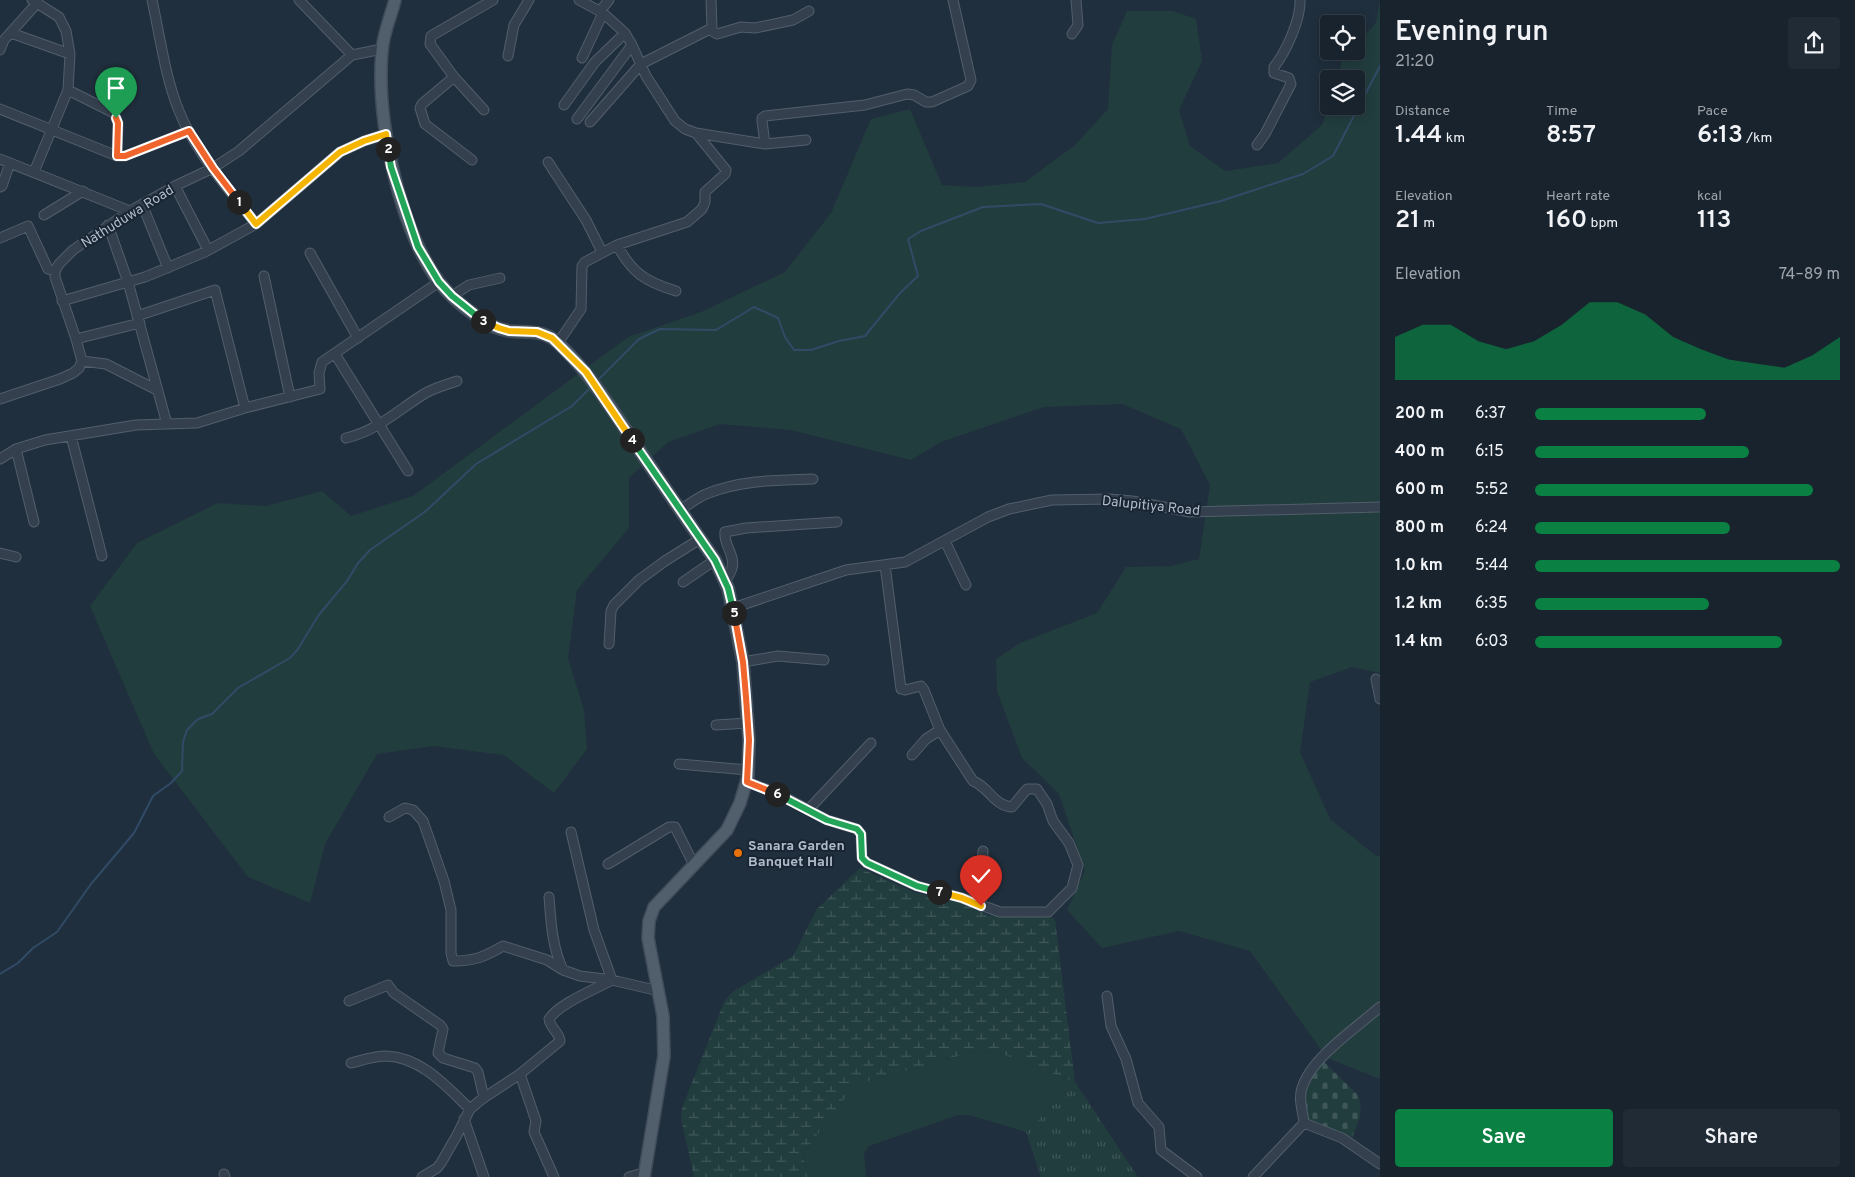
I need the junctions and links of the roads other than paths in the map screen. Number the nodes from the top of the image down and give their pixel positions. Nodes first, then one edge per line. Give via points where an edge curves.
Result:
1 (152, 0) edge
2 (299, 0) edge
3 (395, 0) edge
4 (493, 0) edge
5 (529, 0) edge
6 (579, 0) edge
7 (610, 0) edge
8 (711, 0) edge
9 (953, 0) edge
10 (1076, 0) edge
11 (1300, 0) edge
12 (35, 1) edge
13 (809, 11) dead end
14 (601, 12) junction
15 (710, 30) junction
16 (11, 33) junction
17 (625, 33) junction
18 (1072, 34) dead end
19 (632, 45) junction
20 (0, 50) edge
21 (382, 50) junction
22 (70, 54) junction
23 (352, 55) junction
24 (508, 56) dead end
25 (582, 58) dead end
26 (641, 64) junction
27 (454, 77) junction
28 (68, 90) junction
29 (564, 105) dead end
30 (0, 109) edge
31 (484, 110) dead end
32 (577, 120) dead end
33 (590, 122) dead end
34 (53, 130) junction
35 (189, 131) junction
36 (696, 133) junction
37 (386, 134) junction
38 (806, 140) dead end
39 (765, 144) junction
40 (1257, 145) dead end
41 (117, 156) junction
42 (0, 159) edge
43 (472, 160) dead end
44 (548, 162) dead end
45 (10, 163) junction
46 (213, 168) junction
47 (34, 172) junction
48 (175, 186) junction
49 (0, 187) edge
50 (83, 191) junction
51 (142, 204) junction
52 (130, 211) junction
53 (44, 216) dead end
54 (256, 224) junction
55 (108, 225) junction
56 (0, 238) edge
57 (617, 245) junction
58 (208, 250) junction
59 (602, 252) junction
60 (310, 253) dead end
61 (168, 268) junction
62 (55, 272) junction
63 (264, 276) dead end
64 (500, 278) dead end
65 (128, 282) junction
66 (439, 282) junction
67 (676, 291) dead end
68 (452, 296) junction
69 (62, 301) junction
70 (138, 320) junction
71 (358, 338) junction
72 (76, 340) junction
73 (558, 343) junction
74 (335, 354) junction
75 (82, 361) junction
76 (457, 381) dead end
77 (157, 390) junction
78 (290, 397) junction
79 (0, 399) edge
80 (245, 408) junction
81 (166, 424) junction
82 (379, 425) junction
83 (71, 436) junction
84 (346, 438) dead end
85 (16, 449) junction
86 (0, 459) edge
87 (408, 471) dead end
88 (813, 480) dead end
89 (1380, 507) edge
90 (680, 510) junction
91 (34, 522) dead end
92 (836, 522) dead end
93 (700, 539) junction
94 (945, 541) junction
95 (0, 553) edge
96 (102, 556) dead end
97 (16, 557) dead end
98 (715, 560) junction
99 (885, 565) junction
100 (683, 582) dead end
101 (724, 582) junction
102 (966, 585) dead end
103 (733, 608) junction
104 (609, 644) dead end
105 (824, 660) dead end
106 (743, 662) junction
107 (1376, 679) dead end
108 (1380, 699) edge
109 (747, 723) junction
110 (716, 724) dead end
111 (940, 730) junction
112 (871, 742) dead end
113 (912, 755) dead end
114 (679, 764) dead end
115 (747, 776) junction
116 (808, 810) junction
117 (389, 816) dead end
118 (571, 832) dead end
119 (983, 851) dead end
120 (608, 864) dead end
121 (694, 865) junction
122 (548, 897) dead end
123 (981, 906) junction
124 (563, 970) junction
125 (612, 980) junction
126 (659, 991) junction
127 (1107, 996) dead end
128 (349, 1001) dead end
129 (1380, 1007) edge
130 (351, 1063) dead end
131 (520, 1074) junction
132 (484, 1098) junction
133 (470, 1109) junction
134 (464, 1119) junction
135 (1304, 1123) junction
136 (1380, 1164) edge
137 (439, 1173) edge
138 (644, 1175) edge
139 (422, 1177) edge
140 (484, 1177) edge
141 (554, 1177) edge
142 (629, 1177) edge
143 (1197, 1177) edge
144 (1252, 1177) edge

1 - 35 street via 173,94
2 - 23 street
3 - 21 main road
4 - 27 street via 431,36 430,44
5 - 24 street via 514,25
6 - 14 street
7 - 14 street
8 - 15 street
9 - 39 street via 971,80 968,86 932,102 907,94 865,104 765,116 762,118
10 - 18 street via 1078,26
11 - 40 street via 1292,32 1274,67 1274,73 1289,78 1291,84
12 - 16 street
12 - 22 street via 59,17 66,30
13 - 15 street via 793,20 755,28 717,34
14 - 17 street
14 - 25 street
15 - 26 street
16 - 20 street
16 - 22 street
17 - 19 street
17 - 29 street via 595,62
19 - 26 street
19 - 32 street
21 - 23 street
21 - 37 main road via 381,94
22 - 28 street
23 - 46 street, Nathuduwa Road via 239,151
26 - 33 street
26 - 36 street via 676,121
27 - 31 street
27 - 43 street via 422,104 422,119
28 - 34 street
28 - 41 street via 114,113 118,123
30 - 34 street
34 - 41 street
34 - 47 street
35 - 41 street via 125,156
35 - 46 street
36 - 39 street
36 - 57 street via 726,170 705,192 702,209 687,222
37 - 54 street via 340,152
37 - 66 main road via 391,167 418,247
38 - 39 street
42 - 45 street
44 - 59 street via 586,220
45 - 47 street
45 - 49 street
46 - 48 street, Nathuduwa Road
46 - 54 street
47 - 50 street
48 - 51 street, Nathuduwa Road
48 - 58 street
50 - 52 street
50 - 53 street
51 - 52 street, Nathuduwa Road
51 - 61 street
52 - 55 street, Nathuduwa Road
54 - 58 street
55 - 62 street, Nathuduwa Road via 73,250
55 - 65 street
56 - 62 street via 28,226 48,269
57 - 59 street
57 - 67 street via 639,275
58 - 61 street
59 - 73 street via 582,266 581,309
60 - 71 street
61 - 65 street
62 - 69 street
63 - 78 street
64 - 68 street via 469,285
65 - 69 street
65 - 70 street
66 - 68 main road
66 - 71 street
68 - 73 main road via 489,324 509,331 546,334
69 - 72 street
70 - 72 street
70 - 77 street
70 - 80 street via 215,290
71 - 74 street
72 - 75 street
73 - 90 main road via 586,372
74 - 78 street via 322,362 320,389
74 - 82 street
75 - 77 street via 106,364
75 - 79 street via 73,372
76 - 82 street via 425,394
77 - 81 street
78 - 80 street
80 - 81 street via 197,423
81 - 83 street via 136,425
82 - 84 street
82 - 87 street
83 - 85 street
83 - 96 street
85 - 86 street
85 - 91 street
88 - 90 street via 744,483 706,494
89 - 94 street, Dalupitiya Road via 1190,512 1118,499 1052,500 988,517
90 - 93 main road
92 - 101 street via 725,532 733,567
93 - 98 main road
93 - 104 street via 639,580 614,605 610,612
94 - 99 street, Dalupitiya Road via 905,562
94 - 102 street
95 - 97 street
98 - 100 street
98 - 101 main road
99 - 103 street, Dalupitiya Road via 846,570
99 - 111 street via 901,689 921,686
101 - 103 main road
103 - 106 main road
105 - 106 street via 778,656
106 - 109 main road
107 - 108 street
109 - 110 street
109 - 115 main road
111 - 113 street via 926,739
111 - 123 street via 973,781 981,784 1005,807 1012,807 1027,789 1037,789 1053,821 1069,842 1078,865 1072,888 1048,912 1000,912
112 - 116 street
114 - 115 street
115 - 116 street
115 - 121 main road via 740,803 727,830
116 - 123 street via 857,829 861,834 862,858 867,863 917,886
117 - 124 street via 405,808 413,810 423,821 449,900 453,961 482,958 503,946 547,960
118 - 125 street via 594,930
119 - 123 street
120 - 121 street via 669,827 675,827
121 - 126 main road via 654,907 649,920 648,938
122 - 124 street via 552,931
124 - 125 street
125 - 126 street
125 - 131 street via 552,1015 550,1024 560,1042
126 - 138 main road via 664,1056
127 - 143 street via 1110,1026 1126,1059 1138,1103 1159,1127 1161,1150
128 - 132 street via 388,985 394,993 440,1025 443,1029 438,1053 443,1058 474,1068 478,1072
129 - 135 street via 1310,1070 1301,1089
130 - 133 street via 387,1056 412,1062 434,1074
131 - 132 street
131 - 141 street via 536,1121 534,1132
132 - 133 street
133 - 134 street
134 - 137 street
134 - 140 street
135 - 136 street via 1342,1138
135 - 144 street
137 - 139 street
138 - 142 street

